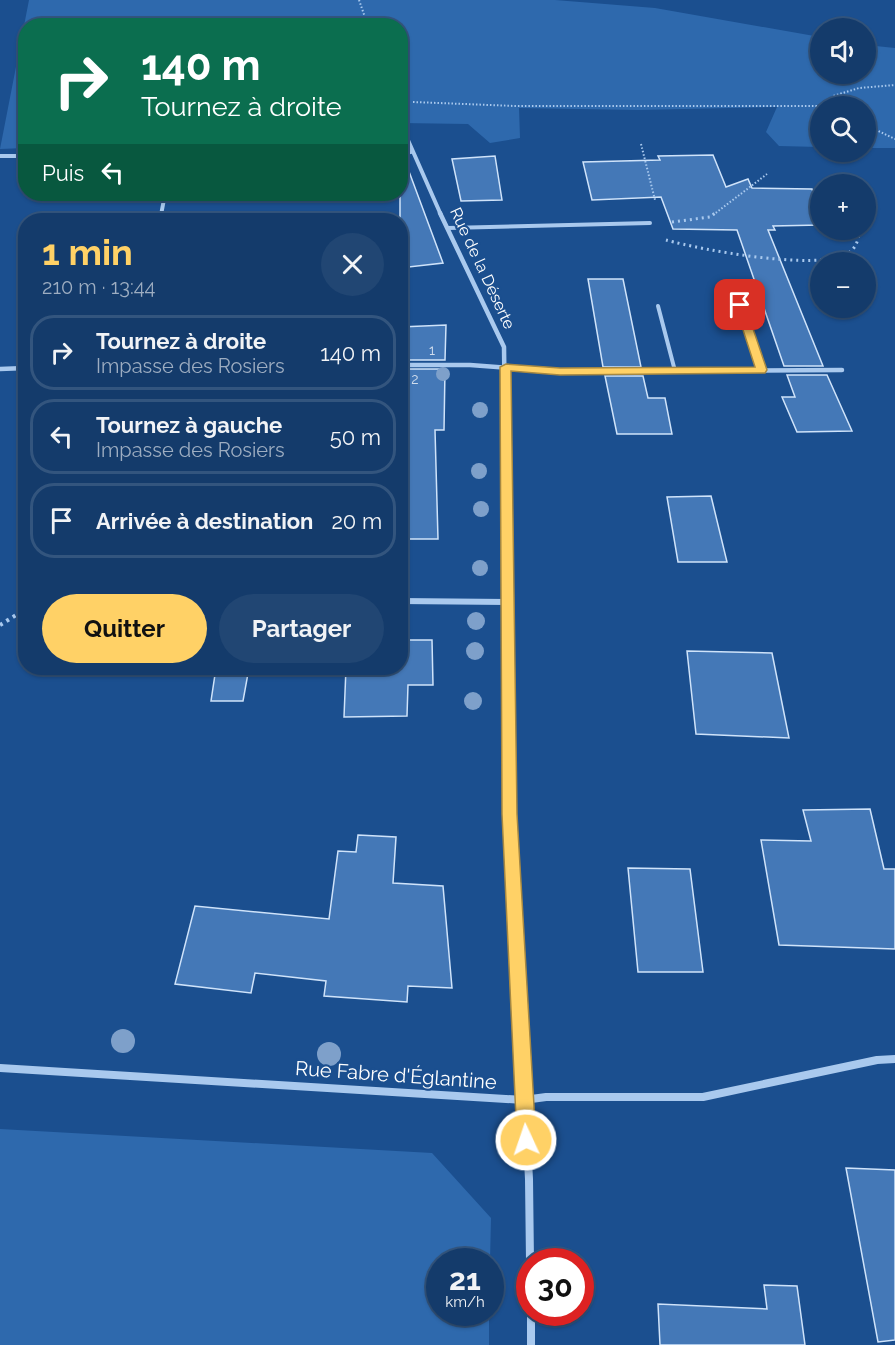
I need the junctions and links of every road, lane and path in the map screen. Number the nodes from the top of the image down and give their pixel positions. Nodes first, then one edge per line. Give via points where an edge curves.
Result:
1 (359, 0) edge
2 (365, 18) edge
3 (895, 85) edge
4 (833, 96) edge
5 (412, 102) dead end
6 (810, 106) edge
7 (876, 130) edge
8 (895, 139) edge
9 (408, 144) edge
10 (641, 144) dead end
11 (408, 152) edge
12 (411, 152) junction
13 (0, 156) edge
14 (18, 156) edge
15 (767, 174) dead end
16 (650, 223) junction
17 (448, 228) junction
18 (857, 240) edge
19 (740, 305) dead end
20 (658, 306) dead end
21 (408, 365) edge
22 (506, 367) junction
23 (18, 368) edge
24 (0, 369) edge
25 (762, 370) junction
26 (842, 370) dead end
27 (675, 371) junction
28 (408, 601) edge
29 (507, 602) junction
30 (18, 612) edge
31 (0, 626) edge
32 (895, 1059) edge
33 (0, 1068) edge
34 (524, 1100) junction
35 (529, 1248) edge
36 (531, 1326) edge
37 (531, 1345) edge

1 - 2 path
3 - 4 path via 859,88
5 - 6 path
7 - 8 path
9 - 12 street, Rue de la Déserte
10 - 16 path via 658,216
11 - 12 street
12 - 17 street, Rue de la Déserte
13 - 14 street
15 - 16 path via 710,217
16 - 17 lane
16 - 18 path via 659,237 676,243 803,260 846,255
17 - 22 street, Rue de la Déserte via 504,347
19 - 25 lane
20 - 27 lane
21 - 22 street
22 - 27 street via 560,372
22 - 29 street, Rue de la Déserte
23 - 24 street
25 - 26 street
25 - 27 street
28 - 29 street
29 - 34 street, Rue de la Déserte via 509,814
30 - 31 path
32 - 34 street, Rue Fabre d'Églantine via 703,1097
33 - 34 street, Rue Fabre d'Églantine
34 - 35 street, Rue de la Déserte
36 - 37 street

